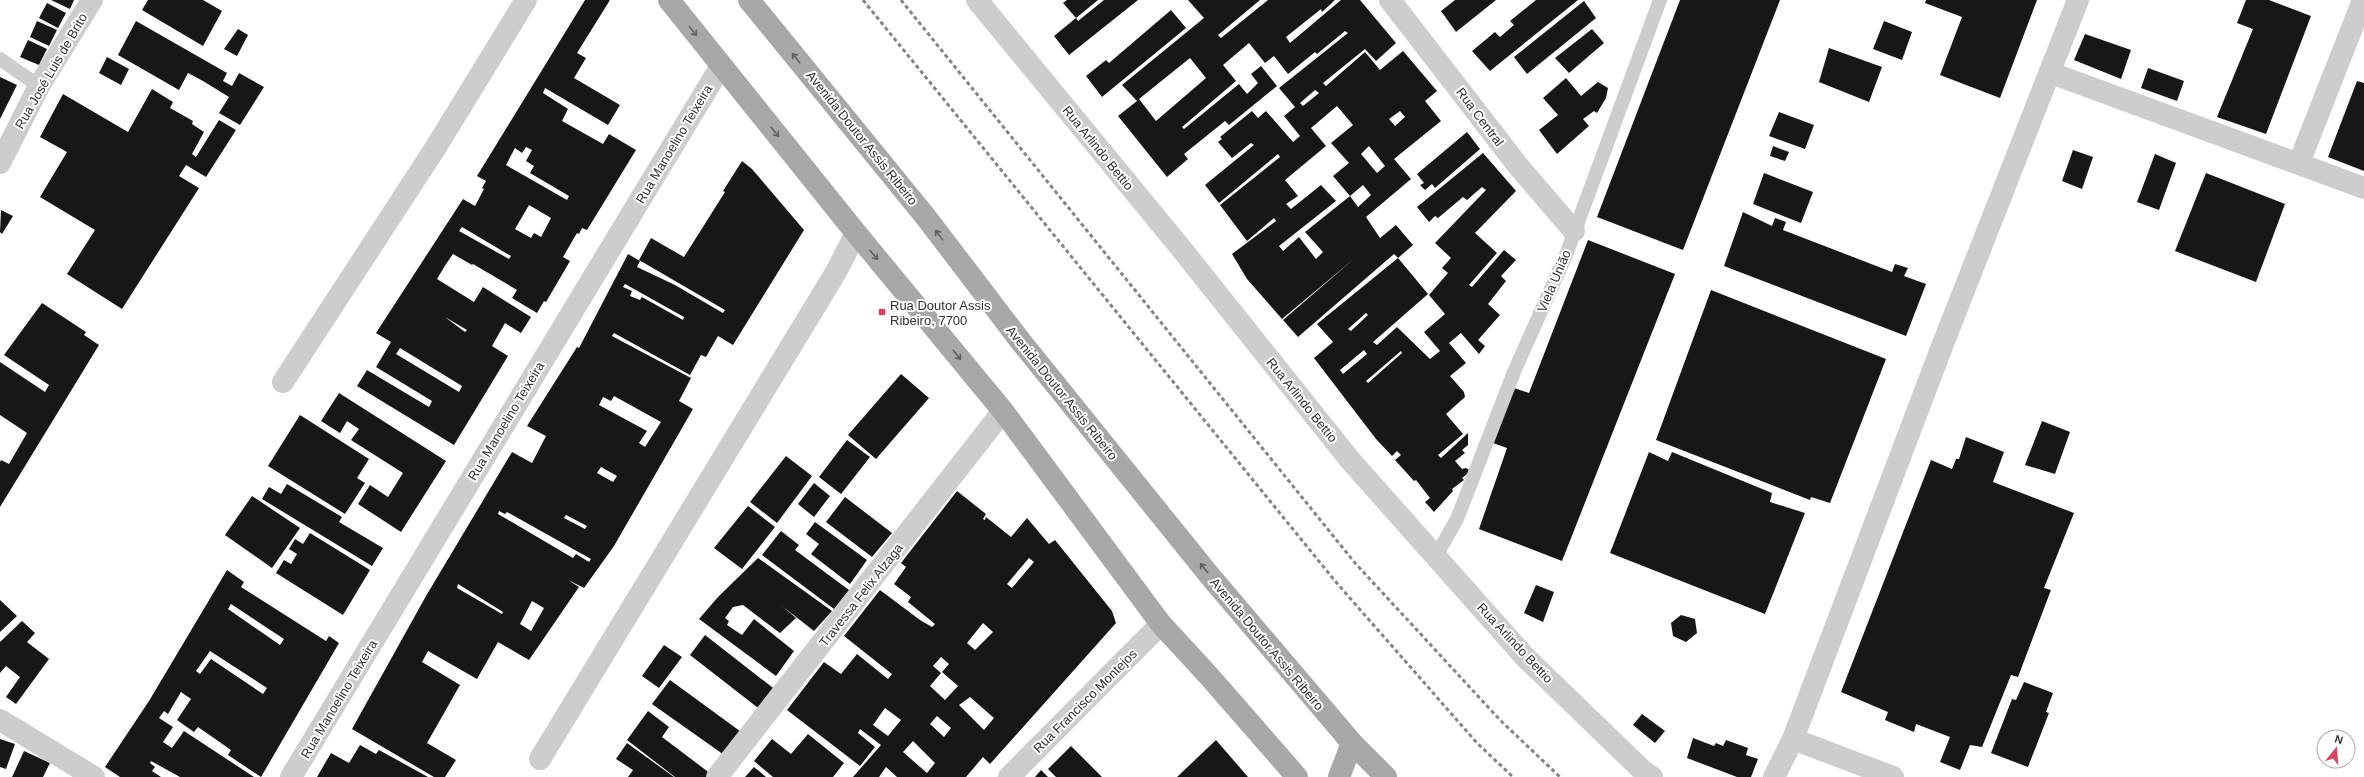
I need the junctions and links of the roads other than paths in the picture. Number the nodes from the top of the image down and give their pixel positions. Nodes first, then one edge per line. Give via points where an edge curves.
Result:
1 (92, 0) edge
2 (526, 0) edge
3 (669, 0) edge
4 (749, 0) edge
5 (977, 0) edge
6 (1390, 0) edge
7 (1660, 0) edge
8 (2078, 0) edge
9 (2363, 0) edge
10 (0, 58) edge
11 (721, 66) junction
12 (2051, 72) junction
13 (40, 86) junction
14 (0, 163) edge
15 (2299, 163) junction
16 (2364, 188) edge
17 (1574, 231) junction
18 (856, 233) junction
19 (283, 382) dead end
20 (1003, 411) junction
21 (1436, 556) junction
22 (1161, 624) junction
23 (0, 720) edge
24 (1793, 739) junction
25 (1352, 743) junction
26 (540, 759) dead end
27 (94, 777) edge
28 (291, 777) edge
29 (717, 777) edge
30 (1009, 777) edge
31 (1297, 777) edge
32 (1339, 777) edge
33 (1386, 777) edge
34 (1652, 777) edge
35 (1774, 777) edge
36 (1893, 777) edge

1 - 13 street, Rua José Luis de Brito
2 - 19 street via 436,147
3 -> 11 main road
25 -> 4 main road, Avenida Doutor Assis Ribeiro via 1210,576 1022,343 925,216
5 - 21 street, Rua Arlindo Bettio via 1175,241 1350,460
6 - 17 street, Rua Central via 1519,167
7 - 17 lane, Viela União
8 - 12 street
9 - 15 street
10 - 13 lane
11 -> 18 main road
11 - 28 street, Rua Manoelino Teixeira
12 - 15 street
12 - 24 street via 1940,349
13 - 14 street, Rua José Luis de Brito
15 - 16 street
17 - 21 lane, Viela União via 1514,372 1457,519
18 -> 20 main road
18 - 26 street via 836,272
20 - 22 main road
20 - 29 street, Travessa Felix Alzaga
21 - 34 street, Rua Arlindo Bettio via 1525,657
22 - 30 street, Rua Francisco Montejos
22 - 31 main road
23 - 27 street
24 - 35 street
24 - 36 street
25 - 32 main road
25 - 33 main road, Avenida Doutor Assis Ribeiro

